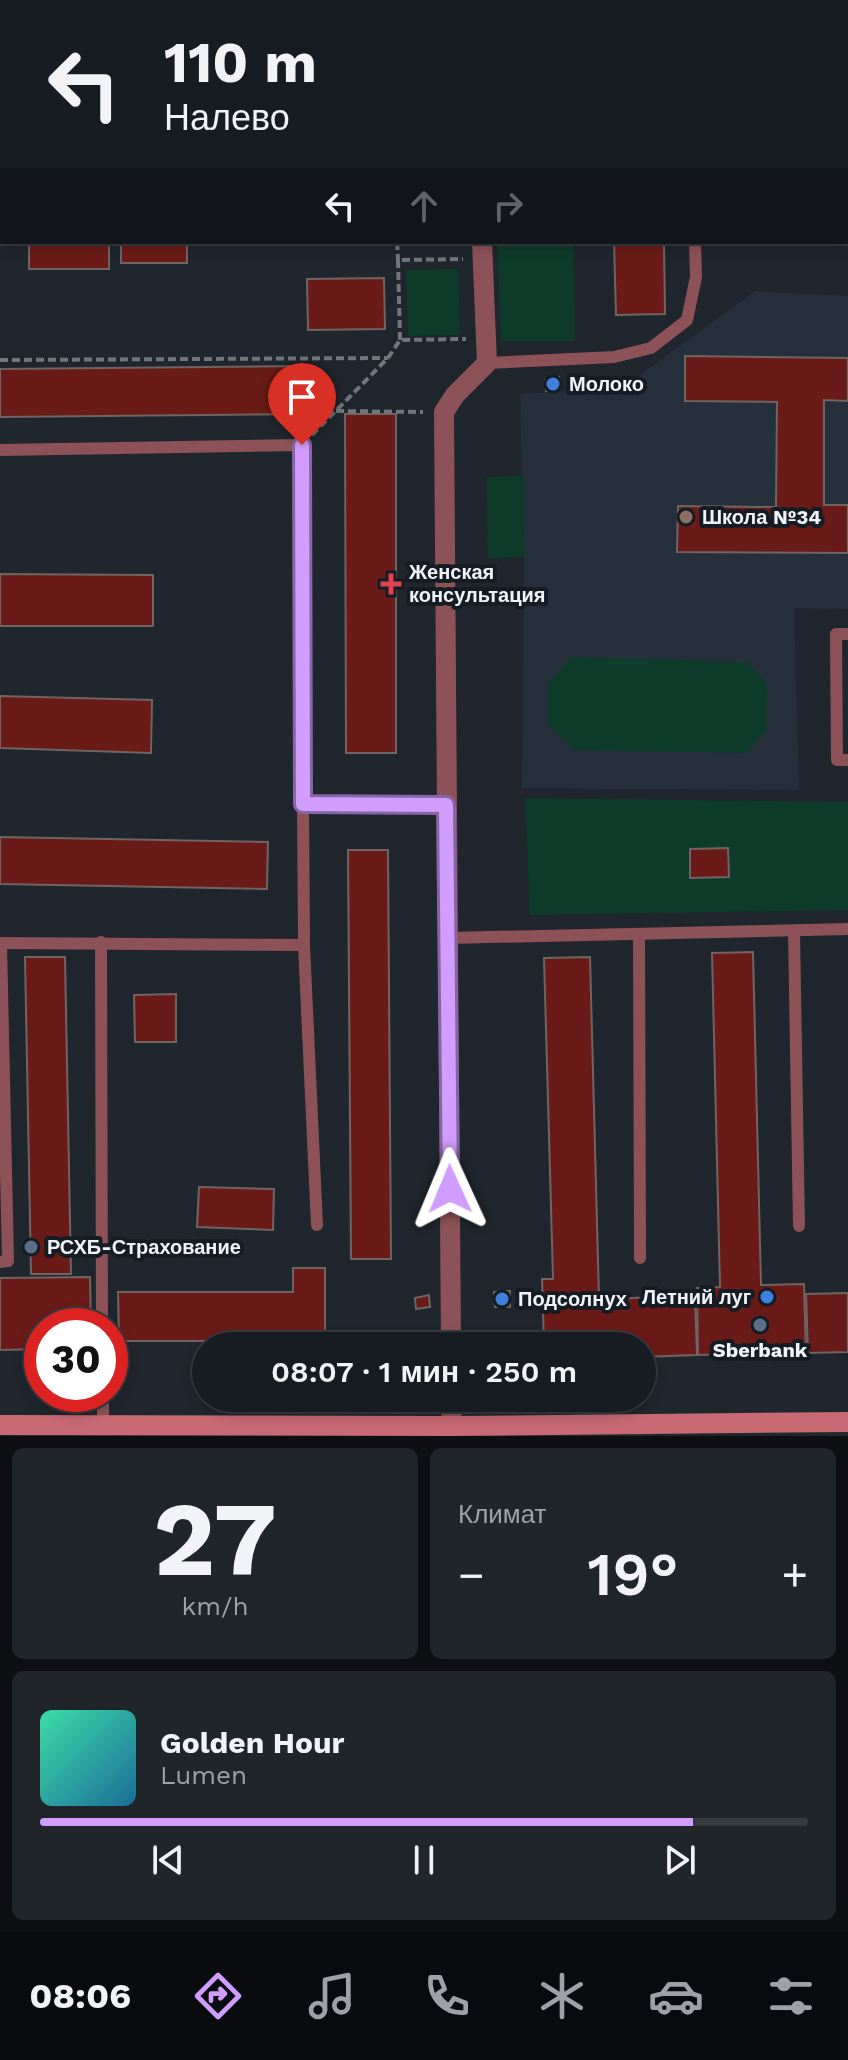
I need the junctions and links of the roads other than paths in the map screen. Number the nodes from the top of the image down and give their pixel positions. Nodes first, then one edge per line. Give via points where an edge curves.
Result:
1 (695, 244) edge
2 (476, 250) edge
3 (487, 363) junction
4 (0, 450) edge
5 (848, 634) edge
6 (848, 760) edge
7 (303, 804) junction
8 (446, 805) junction
9 (848, 929) edge
10 (794, 931) junction
11 (639, 934) junction
12 (447, 938) junction
13 (101, 942) junction
14 (1, 943) edge
15 (304, 945) junction
16 (317, 1225) dead end
17 (799, 1226) dead end
18 (640, 1258) dead end
19 (0, 1262) edge
20 (102, 1308) edge
21 (451, 1332) edge
22 (103, 1412) edge
23 (452, 1412) edge
24 (848, 1422) edge
25 (0, 1425) edge
26 (103, 1425) junction
27 (452, 1426) junction
28 (208, 1430) edge
29 (415, 1430) edge

1 - 3 lane via 696,277 687,320 651,348 614,357
2 - 3 street
3 - 8 street via 444,412
4 - 7 lane via 302,445
5 - 6 lane via 836,634 837,760
7 - 8 lane
7 - 15 lane
8 - 12 street
9 - 10 lane
10 - 11 lane
10 - 17 lane
11 - 12 lane
11 - 18 lane
12 - 21 street
13 - 14 lane
13 - 15 lane
13 - 20 lane
14 - 19 lane via 8,1261
15 - 16 lane
22 - 26 lane
23 - 27 street
24 - 27 main road
25 - 26 main road
26 - 28 main road
27 - 29 main road
28 - 29 main road

